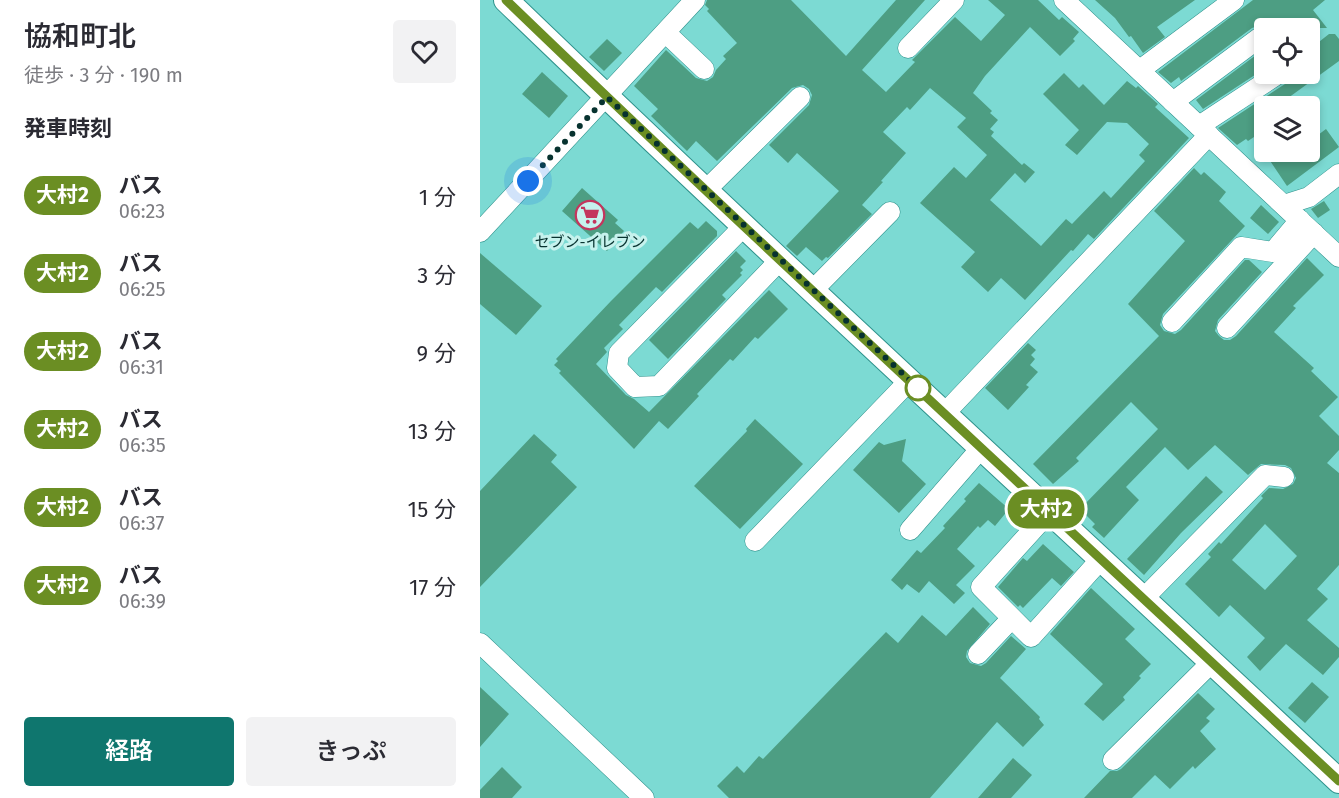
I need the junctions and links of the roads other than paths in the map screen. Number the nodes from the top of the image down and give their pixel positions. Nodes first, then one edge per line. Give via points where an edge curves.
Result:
1 (506, 0) edge
2 (695, 0) edge
3 (954, 0) edge
4 (1064, 0) edge
5 (1234, 0) edge
6 (666, 33) junction
7 (1254, 42) edge
8 (908, 48) dead end
9 (704, 69) dead end
10 (1140, 70) junction
11 (1265, 84) edge
12 (607, 97) junction
13 (800, 97) dead end
14 (1173, 102) junction
15 (1204, 131) junction
16 (1339, 174) edge
17 (706, 190) junction
18 (1284, 206) junction
19 (890, 212) dead end
20 (744, 226) junction
21 (1307, 227) junction
22 (480, 232) edge
23 (1337, 251) edge
24 (780, 259) junction
25 (813, 290) junction
26 (1172, 322) dead end
27 (1227, 328) dead end
28 (909, 380) junction
29 (945, 413) junction
30 (982, 447) junction
31 (1284, 477) dead end
32 (1049, 512) junction
33 (910, 530) dead end
34 (755, 541) dead end
35 (1101, 559) junction
36 (1144, 598) junction
37 (1011, 619) junction
38 (480, 643) edge
39 (978, 654) dead end
40 (1212, 662) junction
41 (1113, 760) dead end
42 (1339, 781) edge
43 (644, 798) edge

1 - 12 street
2 - 6 street
3 - 8 street
4 - 10 street
5 - 10 street
6 - 9 street
6 - 12 street
7 - 14 street
10 - 14 street
11 - 15 street
12 - 17 street
12 - 22 street
13 - 17 street
14 - 15 street
15 - 18 street
15 - 29 street
16 - 18 street via 1308,197
17 - 20 street
18 - 21 street
19 - 25 street
20 - 24 street
20 - 24 street via 618,353 617,368 635,387 659,386
21 - 23 street
21 - 26 street via 1273,252 1241,248
21 - 27 street
24 - 25 street
25 - 28 street
28 - 29 street
28 - 34 street
29 - 30 street
30 - 32 street
30 - 33 street
31 - 36 street via 1265,475
32 - 35 street
32 - 37 street via 981,587
35 - 36 street
35 - 37 street via 1031,637
36 - 40 street
37 - 39 street
38 - 43 street
40 - 41 street
40 - 42 street

